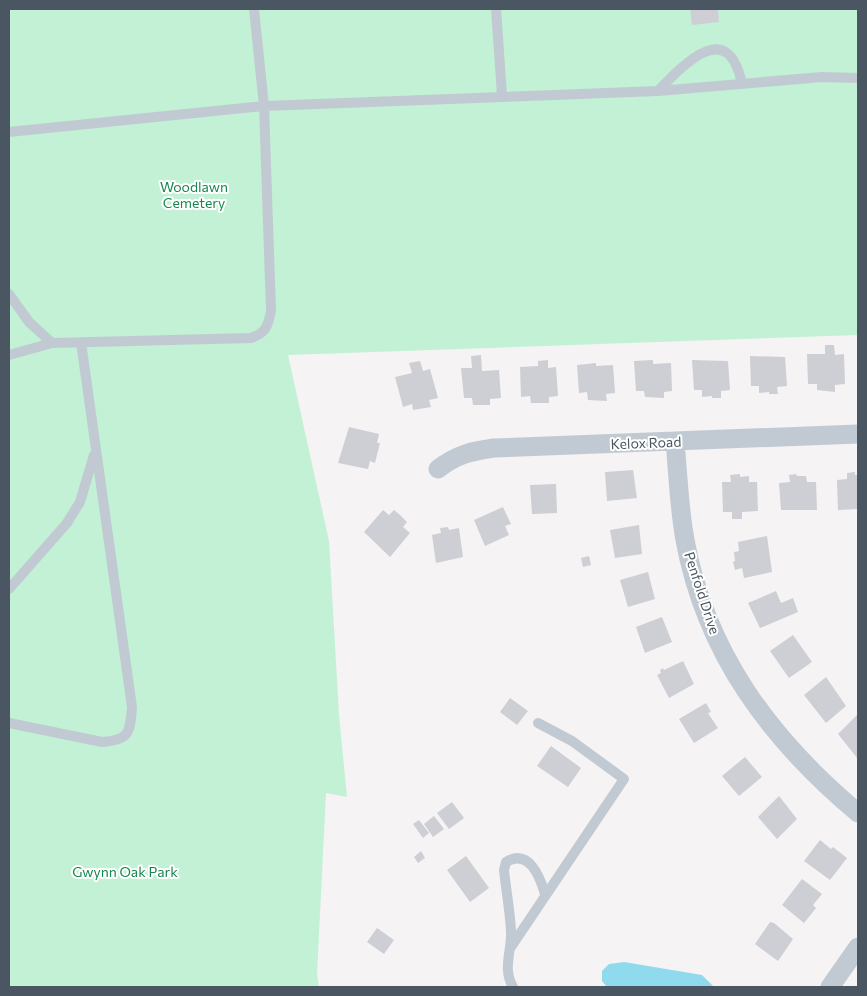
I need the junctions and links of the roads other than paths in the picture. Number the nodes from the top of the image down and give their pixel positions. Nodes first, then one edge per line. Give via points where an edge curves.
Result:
1 (254, 9) edge
2 (496, 9) edge
3 (858, 78) edge
4 (742, 84) junction
5 (658, 91) junction
6 (502, 95) junction
7 (264, 106) junction
8 (9, 132) edge
9 (9, 294) edge
10 (81, 342) junction
11 (52, 343) junction
12 (9, 355) edge
13 (858, 434) edge
14 (675, 442) junction
15 (96, 449) junction
16 (438, 469) dead end
17 (9, 590) edge
18 (9, 723) edge
19 (538, 723) dead end
20 (858, 813) edge
21 (545, 894) junction
22 (511, 947) junction
23 (858, 948) edge
24 (513, 987) edge
25 (830, 987) edge

1 - 7 lane
2 - 6 lane
3 - 4 lane via 822,77
4 - 5 lane
4 - 5 lane via 738,66 730,54 718,49 704,51 691,58
5 - 6 lane
6 - 7 lane
7 - 8 lane
7 - 10 lane via 271,311 263,334 251,338
9 - 11 lane via 29,322
10 - 11 lane
10 - 15 lane
11 - 12 lane
13 - 14 street, Kelox Road
14 - 16 street, Kelox Road via 494,448 463,454
14 - 20 street, Penfold Drive via 685,541 704,610 728,664 775,732
15 - 17 lane via 80,502
15 - 18 lane via 132,706 128,734 118,741 102,742
19 - 21 lane via 572,741 624,779
21 - 22 lane
21 - 22 lane via 533,866 522,859 513,858 506,862
22 - 24 lane via 506,966
23 - 25 street

